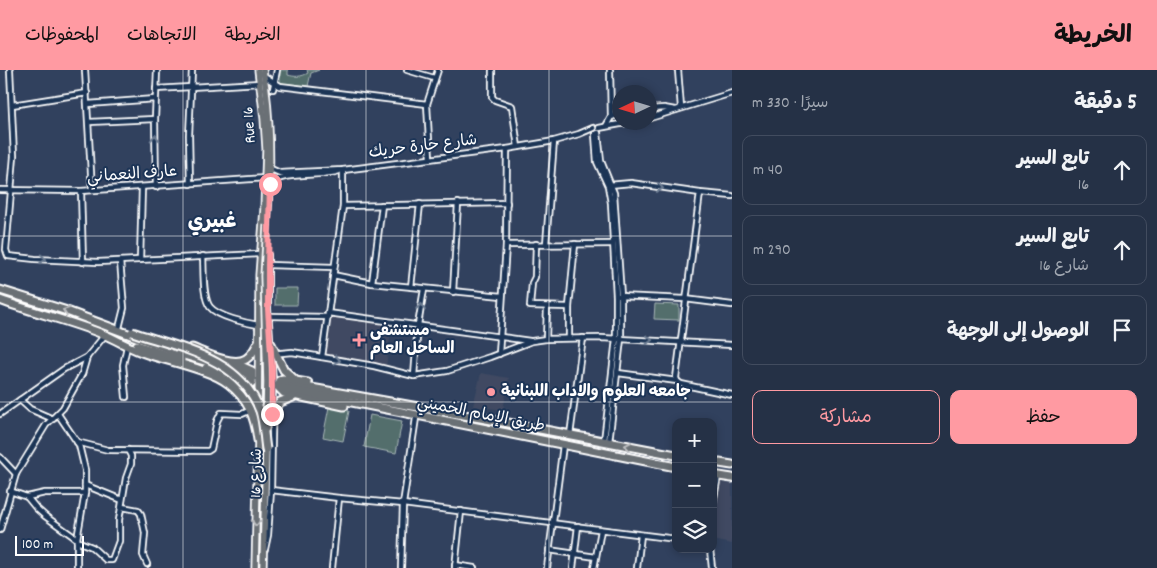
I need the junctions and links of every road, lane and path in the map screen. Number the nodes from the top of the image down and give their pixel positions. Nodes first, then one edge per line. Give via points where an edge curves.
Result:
1 (10, 70) edge
2 (85, 70) edge
3 (157, 70) edge
4 (192, 70) edge
5 (258, 70) edge
6 (277, 70) edge
7 (407, 70) edge
8 (438, 70) edge
9 (492, 70) edge
10 (610, 70) edge
11 (678, 70) edge
12 (264, 73) edge
13 (434, 78) junction
14 (274, 82) junction
15 (260, 83) junction
16 (280, 86) junction
17 (192, 87) junction
18 (273, 88) junction
19 (156, 89) junction
20 (732, 93) edge
21 (87, 94) junction
22 (267, 94) junction
23 (156, 99) junction
24 (88, 104) junction
25 (427, 104) junction
26 (12, 105) junction
27 (657, 108) edge
28 (682, 108) junction
29 (676, 110) junction
30 (657, 116) edge
31 (611, 117) joint
32 (155, 119) junction
33 (89, 122) junction
34 (612, 125) edge
35 (606, 126) junction
36 (596, 131) junction
37 (554, 141) junction
38 (518, 147) junction
39 (507, 149) junction
40 (430, 158) junction
41 (270, 169) junction
42 (343, 170) junction
43 (303, 174) junction
44 (269, 180) junction
45 (190, 184) junction
46 (610, 185) junction
47 (156, 186) junction
48 (142, 187) junction
49 (0, 190) edge
50 (92, 190) junction
51 (11, 191) junction
52 (81, 191) junction
53 (700, 193) junction
54 (732, 196) edge
55 (507, 203) junction
56 (420, 204) junction
57 (458, 204) junction
58 (382, 205) junction
59 (343, 206) junction
60 (268, 211) junction
61 (506, 244) junction
62 (536, 244) junction
63 (546, 244) junction
64 (574, 244) junction
65 (613, 244) junction
66 (0, 249) edge
67 (6, 250) junction
68 (260, 254) junction
69 (203, 256) junction
70 (140, 260) junction
71 (120, 261) junction
72 (83, 262) junction
73 (268, 265) junction
74 (334, 267) junction
75 (333, 275) junction
76 (372, 283) junction
77 (411, 287) junction
78 (424, 289) junction
79 (0, 290) edge
80 (453, 292) junction
81 (502, 296) junction
82 (619, 296) junction
83 (0, 300) edge
84 (685, 300) junction
85 (732, 305) edge
86 (547, 307) junction
87 (569, 307) junction
88 (258, 311) junction
89 (268, 312) junction
90 (328, 315) junction
91 (418, 325) junction
92 (258, 326) junction
93 (109, 328) junction
94 (126, 330) junction
95 (107, 336) junction
96 (500, 336) junction
97 (569, 338) junction
98 (583, 338) junction
99 (546, 339) junction
100 (619, 339) junction
101 (532, 341) junction
102 (680, 342) junction
103 (258, 343) junction
104 (270, 344) joint
105 (732, 345) edge
106 (127, 346) junction
107 (273, 354) junction
108 (499, 354) junction
109 (88, 357) junction
110 (322, 357) junction
111 (228, 360) junction
112 (618, 373) junction
113 (212, 375) junction
114 (414, 376) junction
115 (299, 381) junction
116 (677, 381) junction
117 (732, 395) edge
118 (126, 397) dead end
119 (298, 397) junction
120 (20, 400) junction
121 (411, 405) junction
122 (251, 410) junction
123 (0, 414) edge
124 (58, 414) junction
125 (272, 414) junction
126 (416, 418) junction
127 (428, 418) junction
128 (53, 419) junction
129 (503, 422) junction
130 (500, 432) junction
131 (570, 435) junction
132 (258, 440) junction
133 (77, 442) junction
134 (606, 442) junction
135 (563, 445) junction
136 (266, 449) junction
137 (128, 450) junction
138 (672, 454) edge
139 (0, 458) edge
140 (717, 463) edge
141 (732, 465) edge
142 (672, 466) edge
143 (16, 474) junction
144 (717, 475) edge
145 (732, 478) edge
146 (86, 485) junction
147 (271, 490) junction
148 (10, 491) junction
149 (85, 493) junction
150 (27, 497) junction
151 (339, 498) junction
152 (122, 500) junction
153 (403, 504) junction
154 (122, 507) junction
155 (461, 511) junction
156 (552, 522) junction
157 (578, 526) junction
158 (0, 530) edge
159 (601, 530) junction
160 (640, 535) junction
161 (672, 539) edge
162 (77, 540) junction
163 (549, 550) junction
164 (263, 552) junction
165 (710, 553) edge
166 (575, 554) junction
167 (596, 557) junction
168 (146, 564) dead end
169 (455, 566) edge
170 (77, 568) edge
171 (255, 568) edge
172 (263, 568) edge
173 (332, 568) edge
174 (401, 568) edge
175 (474, 568) edge
176 (547, 568) edge
177 (573, 568) edge
178 (594, 568) edge
179 (637, 568) edge
180 (712, 568) edge

1 - 26 street
2 - 21 street
3 - 19 street
4 - 17 street
5 - 15 main road, Rue 16
6 - 14 street
7 - 13 street
8 - 13 street
9 - 38 street via 492,96 512,106
10 - 31 street
11 - 28 street
12 - 14 street
12 - 22 main road, شارع 16
13 - 25 street
14 - 16 street
14 - 18 street
15 - 17 street
15 - 44 main road, Rue 16
16 - 18 street
16 - 25 street
17 - 19 street
17 - 45 street
18 - 22 street
19 - 23 street
20 - 28 street
21 - 24 street
21 - 26 street
22 - 41 main road, شارع 16
23 - 24 street
23 - 32 street
24 - 33 street
25 - 40 street
26 - 51 street via 14,156
27 - 29 street
28 - 29 street
29 - 30 street
31 - 35 street
32 - 33 street
47 -> 32 street
33 - 50 street
34 - 35 street, شارع حارة حريك
35 - 36 street, شارع حارة حريك
36 - 37 street, شارع حارة حريك
36 - 46 street via 600,159
37 - 38 street, شارع حارة حريك
37 - 63 street
38 - 39 street, شارع حارة حريك
39 - 40 street, شارع حارة حريك
39 - 55 street
40 - 42 street, شارع حارة حريك
41 - 43 street via 280,174
41 - 44 main road, شارع 16
42 - 43 street, شارع حارة حريك via 326,175
42 - 59 street
43 - 44 street, عارف النعماني
44 - 45 street, عارف النعماني
44 - 60 main road, شارع 16
44 - 68 main road, شارع 16
45 - 47 street, عارف النعماني
46 -> 53 street via 631,183
46 - 65 street
46 - 82 street via 616,203
47 - 48 street, عارف النعماني
48 - 50 street, عارف النعماني
48 - 70 street
49 - 51 street, عارف النعماني
50 - 52 street, عارف النعماني
51 - 52 street, عارف النعماني
51 - 67 street
52 - 72 street
53 - 54 street
53 - 84 street
55 - 57 street
55 - 61 street
56 - 57 street
56 - 58 street
56 - 77 street
57 - 80 street
58 - 59 street
58 - 76 street
59 - 74 street
60 - 73 street
60 - 136 main road, شارع 16, bridge via 264,276 268,382
61 - 62 street
61 - 81 street
62 - 63 street
62 - 86 street via 530,306
63 - 64 street
64 - 65 street
64 - 87 street
65 - 82 street
66 - 67 street
67 -> 72 street via 12,257
68 - 69 street
68 - 88 main road, شارع 16
69 - 70 street
69 - 92 street via 209,307
70 - 71 street
71 - 72 street
71 - 94 street
73 - 74 street
73 - 89 street
74 - 75 street
75 - 76 street
75 - 90 street
76 - 77 street
77 - 78 street
78 - 80 street
91 -> 78 street
93 -> 79 highway
80 - 81 street
81 - 96 street
82 - 84 street
82 - 100 street
83 - 95 highway
84 - 85 street
84 - 102 street
86 - 87 street
86 - 99 street
87 - 97 street
88 - 89 main road via 264,317
88 - 92 main road, شارع 16
89 - 90 street
89 - 104 street
90 - 91 street
90 - 110 street
91 - 96 street
91 - 114 street
92 - 103 main road, شارع 16
93 - 94 highway
93 - 95 highway via 248,377
94 - 111 highway
94 - 136 highway, bridge via 202,356 234,374 247,386 260,411
95 - 106 highway
95 - 109 street
96 - 101 street
96 - 108 street
97 - 98 street
97 - 99 street
98 - 100 street
98 - 131 street
99 - 101 street
100 -> 102 street
100 - 112 street
100 - 134 street
101 - 108 street
102 - 105 street
102 - 116 street
103 - 111 highway via 246,359
103 - 132 main road, شارع 16
104 - 107 highway
106 - 113 highway
106 - 118 street via 123,366
107 - 110 street via 292,352
107 - 115 highway via 286,372
107 - 125 street, شارع 16
108 - 114 street via 447,371
109 - 120 street via 64,369
109 - 124 street via 82,374
110 -> 114 street
111 - 113 highway via 252,371 250,384 241,385
112 - 116 street
112 - 134 street
113 - 122 highway via 231,386
115 - 119 highway via 283,378 278,386 282,392
115 - 121 highway via 392,398
116 - 117 street
119 - 125 highway via 282,400
119 - 126 highway
120 - 123 street
120 - 128 street via 30,409
121 - 127 highway, طريق الإمام الخميني via 282,386
121 - 129 highway, طريق الإمام الخميني
122 - 132 highway
122 - 137 street via 242,414 221,413 208,451
124 - 128 street
124 - 133 street
125 - 147 street, شارع 16
126 - 127 highway
126 - 153 street
127 - 130 highway, طريق الإمام الخميني
128 - 143 street
129 - 130 highway
129 - 131 highway, طريق الإمام الخميني
130 - 135 highway, طريق الإمام الخميني
131 - 134 highway, طريق الإمام الخميني
132 -> 171 main road, شارع 16
133 - 137 street via 103,449
133 - 146 street via 83,457
138 -> 134 highway, طريق الإمام الخميني
135 - 142 highway, طريق الإمام الخميني
135 - 156 street
136 - 164 main road, شارع 16
137 - 152 street via 131,464
139 - 143 street
140 - 141 highway
143 - 148 street
144 - 145 highway
146 - 149 street
146 - 152 street
147 - 151 street
147 - 164 street, شارع 16 via 268,536
148 - 150 street
148 - 158 street
149 - 150 street via 45,493
149 - 162 street
150 - 162 street via 45,516
151 - 153 street
151 - 173 street
152 - 154 street
153 - 155 street
153 - 174 street
154 - 162 street via 118,520 119,542 112,560 106,560 92,547
154 - 168 street via 138,510 141,514
155 - 156 street
155 - 169 street
156 - 157 street
156 - 163 street
157 - 159 street
157 - 166 street
159 - 160 street
159 - 167 street
160 - 161 street
160 - 179 street
162 - 170 street
163 - 166 street
163 - 176 street
164 - 172 main road, شارع 16
165 - 180 street
166 - 167 street
166 - 177 street
167 - 178 street
169 - 175 street

